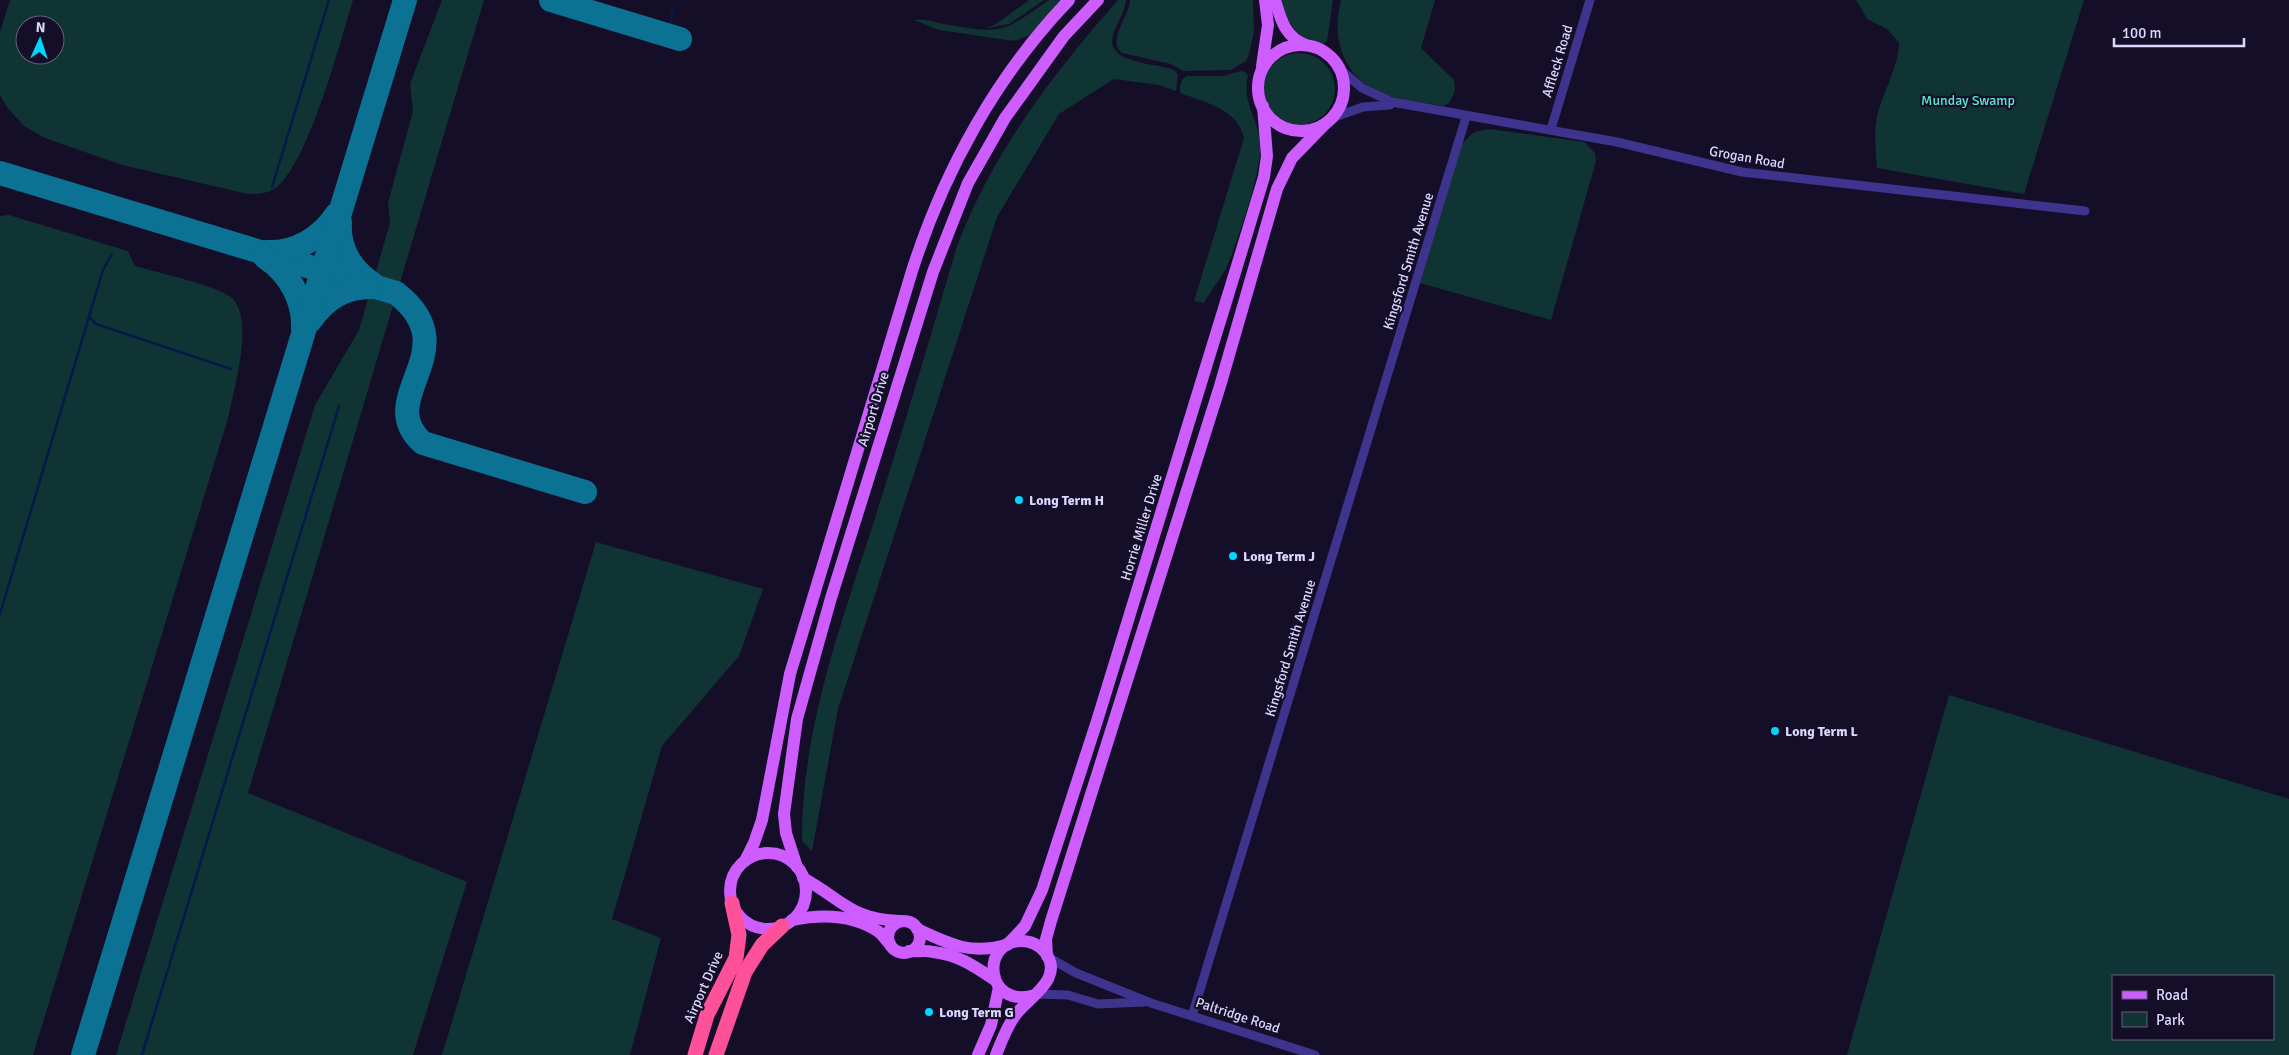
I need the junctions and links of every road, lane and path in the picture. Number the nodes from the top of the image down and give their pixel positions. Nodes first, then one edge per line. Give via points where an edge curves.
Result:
1 (1069, 0) edge
2 (1098, 0) edge
3 (1265, 0) edge
4 (1275, 0) edge
5 (1590, 0) edge
6 (1307, 45) junction
7 (1341, 70) junction
8 (1261, 74) junction
9 (1263, 106) junction
10 (1408, 106) junction
11 (1466, 117) junction
12 (1328, 121) junction
13 (1551, 129) junction
14 (2085, 211) dead end
15 (744, 861) junction
16 (800, 872) junction
17 (732, 903) junction
18 (900, 921) junction
19 (787, 923) junction
20 (917, 929) junction
21 (890, 944) junction
22 (1006, 945) junction
23 (909, 951) junction
24 (1047, 957) junction
25 (997, 983) junction
26 (1036, 994) junction
27 (1151, 1002) junction
28 (1192, 1016) junction
29 (695, 1055) edge
30 (716, 1055) edge
31 (978, 1055) edge
32 (996, 1055) edge
33 (1315, 1055) edge

1 - 15 main road, Airport Drive via 1026,50 994,96 964,146 929,222 790,674 762,820
2 - 16 main road, Airport Drive via 1064,36 1005,118 968,183 933,272 831,598 798,719 784,814 786,834
3 - 8 main road via 1268,36
4 - 6 main road via 1286,30 1298,42
5 - 13 street, Affleck Road
6 - 7 main road via 1330,55
6 - 8 main road via 1279,51
7 - 10 street, Grogan Road via 1367,91
7 - 12 main road via 1344,90 1338,110
8 - 9 main road via 1258,90
9 - 12 main road via 1272,119 1286,128 1302,130
9 - 22 main road, Horrie Miller Drive via 1267,156 1264,177 1240,257 1048,871 1031,916 1017,937
10 - 11 street, Grogan Road
10 - 12 street, Grogan Road via 1371,105
11 - 13 street, Grogan Road
11 - 28 street, Kingsford Smith Avenue
12 - 24 main road via 1292,158 1278,189 1217,395 1051,921 1046,939
13 - 14 street, Grogan Road via 1742,172
15 - 16 main road via 758,854 772,853 786,858
15 - 17 main road via 731,880
16 - 18 main road via 851,910 877,920
16 - 19 main road via 806,891 803,904
17 - 19 main road via 740,916 752,925 767,928
17 - 29 highway, Airport Drive via 739,935 736,958 707,1015
18 - 20 main road via 910,922
18 - 21 main road via 890,930
19 - 21 main road via 821,915 834,916 869,927
19 - 30 highway via 762,944 748,965
20 - 22 main road via 964,948 982,950
20 - 23 main road via 918,942
21 - 23 main road via 900,952
22 - 24 main road via 1030,942 1041,948
22 - 25 main road via 994,960
23 - 25 main road via 932,951 962,959
24 - 26 main road via 1050,968 1048,982
24 - 27 street, Paltridge Road via 1076,974
25 - 26 main road via 1014,997
25 - 31 main road via 991,1025
26 - 27 street, Paltridge Road via 1068,995 1098,1004
26 - 32 main road via 1014,1017
27 - 28 street, Paltridge Road
28 - 33 street, Paltridge Road

